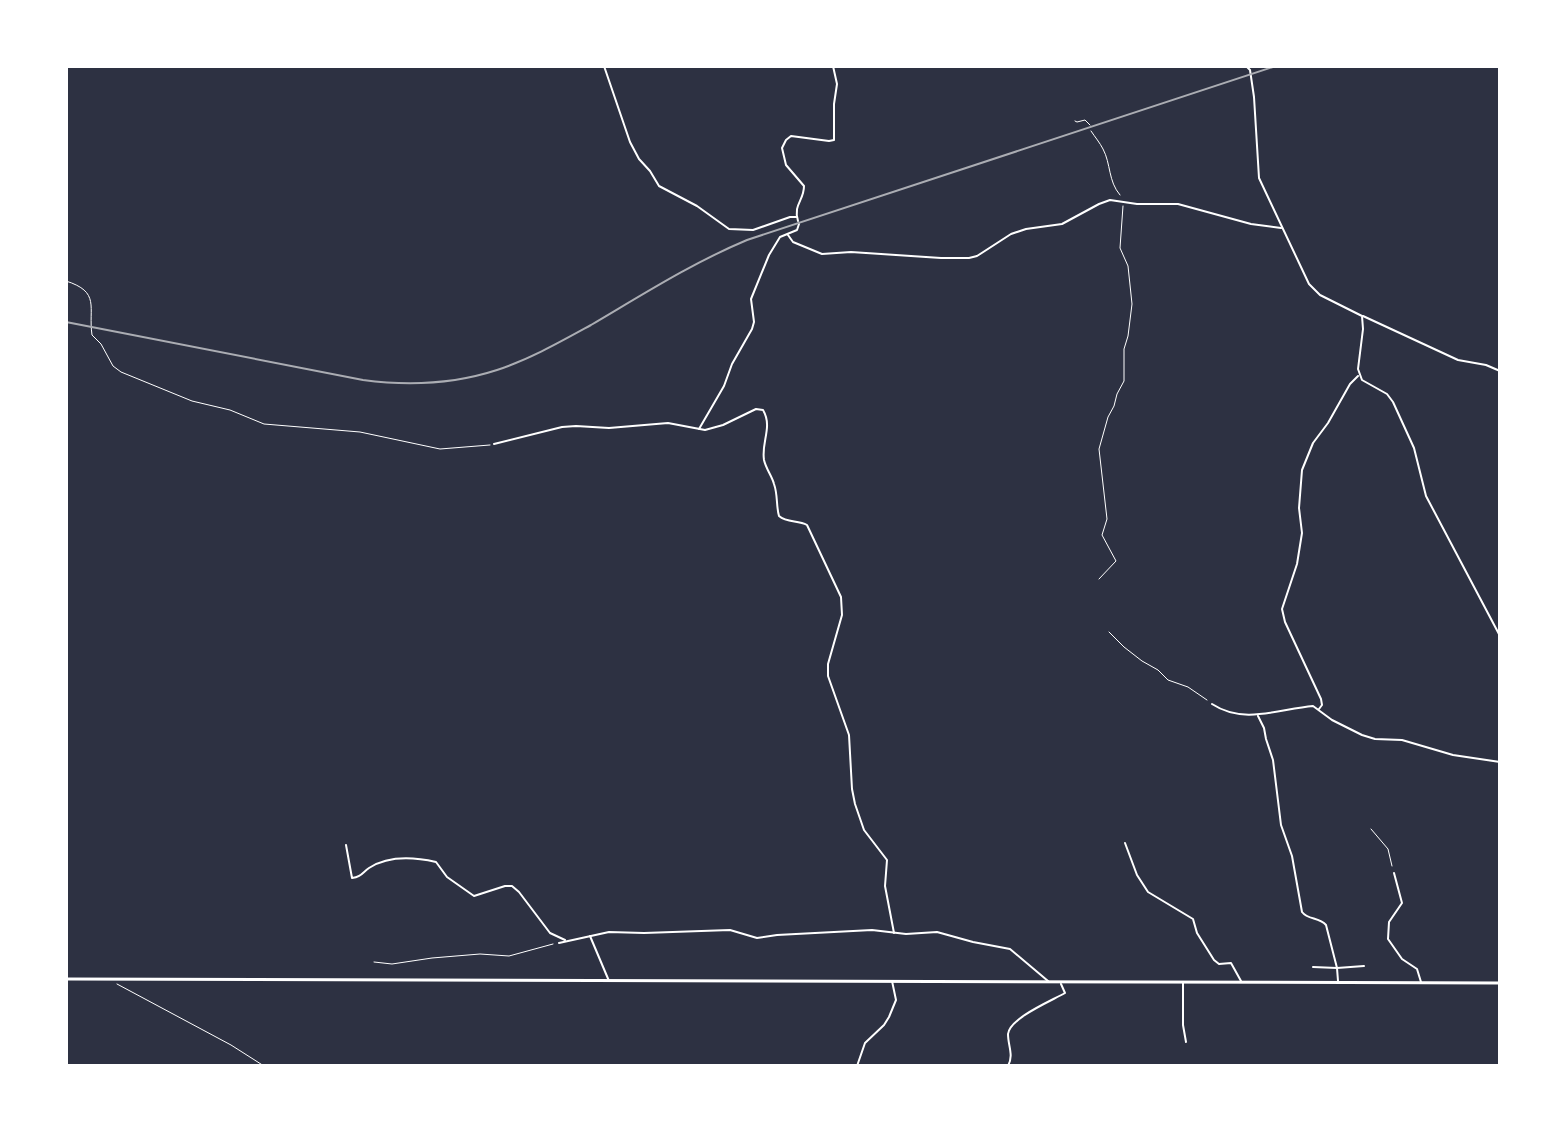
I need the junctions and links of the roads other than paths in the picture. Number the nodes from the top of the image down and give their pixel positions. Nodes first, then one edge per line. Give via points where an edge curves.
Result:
1 (604, 66) edge
2 (833, 66) edge
3 (1246, 66) edge
4 (798, 221) junction
5 (1282, 227) junction
6 (788, 235) junction
7 (1362, 316) junction
8 (1500, 371) edge
9 (1359, 375) junction
10 (698, 430) junction
11 (494, 444) road end
12 (1500, 636) edge
13 (1212, 704) road end
14 (1319, 709) junction
15 (1258, 716) junction
16 (1500, 762) edge
17 (1125, 843) dead end
18 (346, 845) dead end
19 (1394, 873) road end
20 (894, 933) junction
21 (590, 935) junction
22 (566, 941) junction
23 (559, 943) road end
24 (1364, 966) dead end
25 (1313, 967) dead end
26 (1337, 968) junction
27 (67, 977) edge
28 (609, 981) junction
29 (892, 981) junction
30 (1048, 982) junction
31 (1061, 982) junction
32 (1183, 982) junction
33 (1241, 982) junction
34 (1338, 983) junction
35 (1422, 983) junction
36 (1500, 983) edge
37 (1186, 1042) dead end
38 (857, 1066) edge
39 (1008, 1066) edge

1 - 4 street via 630,142 659,186 731,230 751,230 790,217
2 - 4 street via 834,140 791,136 782,148 786,165 804,186
3 - 5 street via 1254,100 1259,178
4 - 6 street via 799,229
5 - 6 street via 1178,204 1106,201 1062,224 1011,234 969,258 822,254
5 - 7 street via 1312,287
6 - 10 street via 769,255 751,299 752,329
7 - 8 street via 1458,360
7 - 9 street
9 - 12 street via 1393,402 1414,448 1426,496
9 - 14 street via 1313,443 1302,470 1299,554 1282,609 1321,699
10 - 11 street via 668,423 576,426
10 - 20 street via 763,410 768,426 764,460 775,485 779,516 807,525 840,593 842,615 828,664 829,681 849,735 852,789 862,826 887,860 885,886
13 - 15 street
14 - 15 street via 1308,706
14 - 16 street via 1375,739
15 - 26 street via 1273,760 1281,825 1302,912 1326,925
17 - 33 street via 1148,892 1193,919 1214,960 1231,963
18 - 22 street via 352,878 381,862 407,858 436,862 474,896 512,886 550,933
19 - 35 street via 1402,903 1389,922 1388,939 1417,969
20 - 21 street via 833,931 753,938 713,930
20 - 30 street via 945,932 1010,949
21 - 22 street
21 - 28 street
22 - 23 street
24 - 26 street
25 - 26 street
26 - 34 street
27 - 28 main road
28 - 29 main road
29 - 30 main road
29 - 38 street via 896,1000 889,1017 865,1043
30 - 31 main road
31 - 32 main road
31 - 39 street via 1065,993 1021,1017 1010,1029
32 - 33 main road
32 - 37 street
33 - 34 main road
34 - 35 main road
35 - 36 main road

